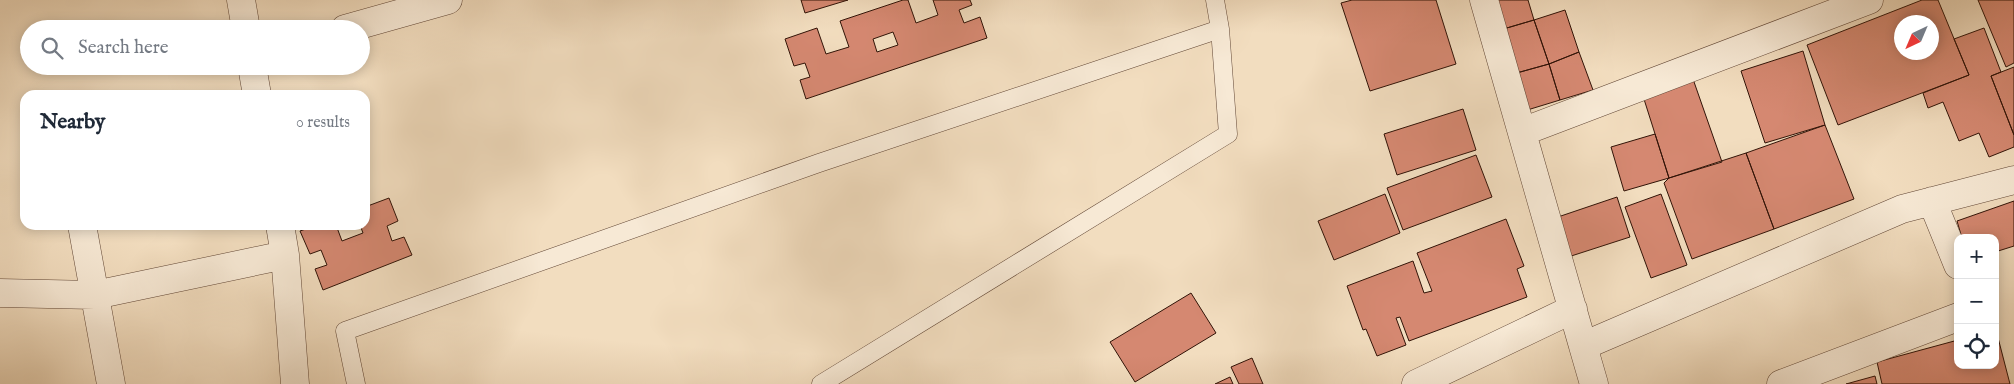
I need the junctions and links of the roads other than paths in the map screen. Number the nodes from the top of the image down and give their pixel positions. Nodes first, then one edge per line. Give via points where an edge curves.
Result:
1 (241, 0) edge
2 (448, 0) edge
3 (1215, 0) edge
4 (1484, 0) edge
5 (1869, 0) edge
6 (244, 20) edge
7 (370, 22) edge
8 (1220, 29) junction
9 (254, 75) edge
10 (256, 90) edge
11 (1522, 132) junction
12 (2014, 180) edge
13 (1932, 201) junction
14 (83, 230) edge
15 (281, 230) edge
16 (1954, 255) edge
17 (285, 256) junction
18 (0, 293) edge
19 (95, 295) junction
20 (1573, 309) junction
21 (1954, 319) edge
22 (1583, 346) junction
23 (111, 384) edge
24 (295, 384) edge
25 (356, 384) edge
26 (821, 384) edge
27 (1416, 384) edge
28 (1594, 384) edge
29 (1781, 384) edge

1 - 6 street
2 - 7 street
3 - 8 lane
4 - 11 street
5 - 11 street
8 - 25 lane via 819,163 345,331
8 - 26 lane via 1228,134
9 - 10 street
11 - 20 street
12 - 13 street
13 - 16 street
13 - 22 street via 1902,209
14 - 19 street
15 - 17 street
17 - 19 street
17 - 24 street
18 - 19 street
19 - 23 street
20 - 22 street
20 - 27 street
21 - 29 street
22 - 28 street

